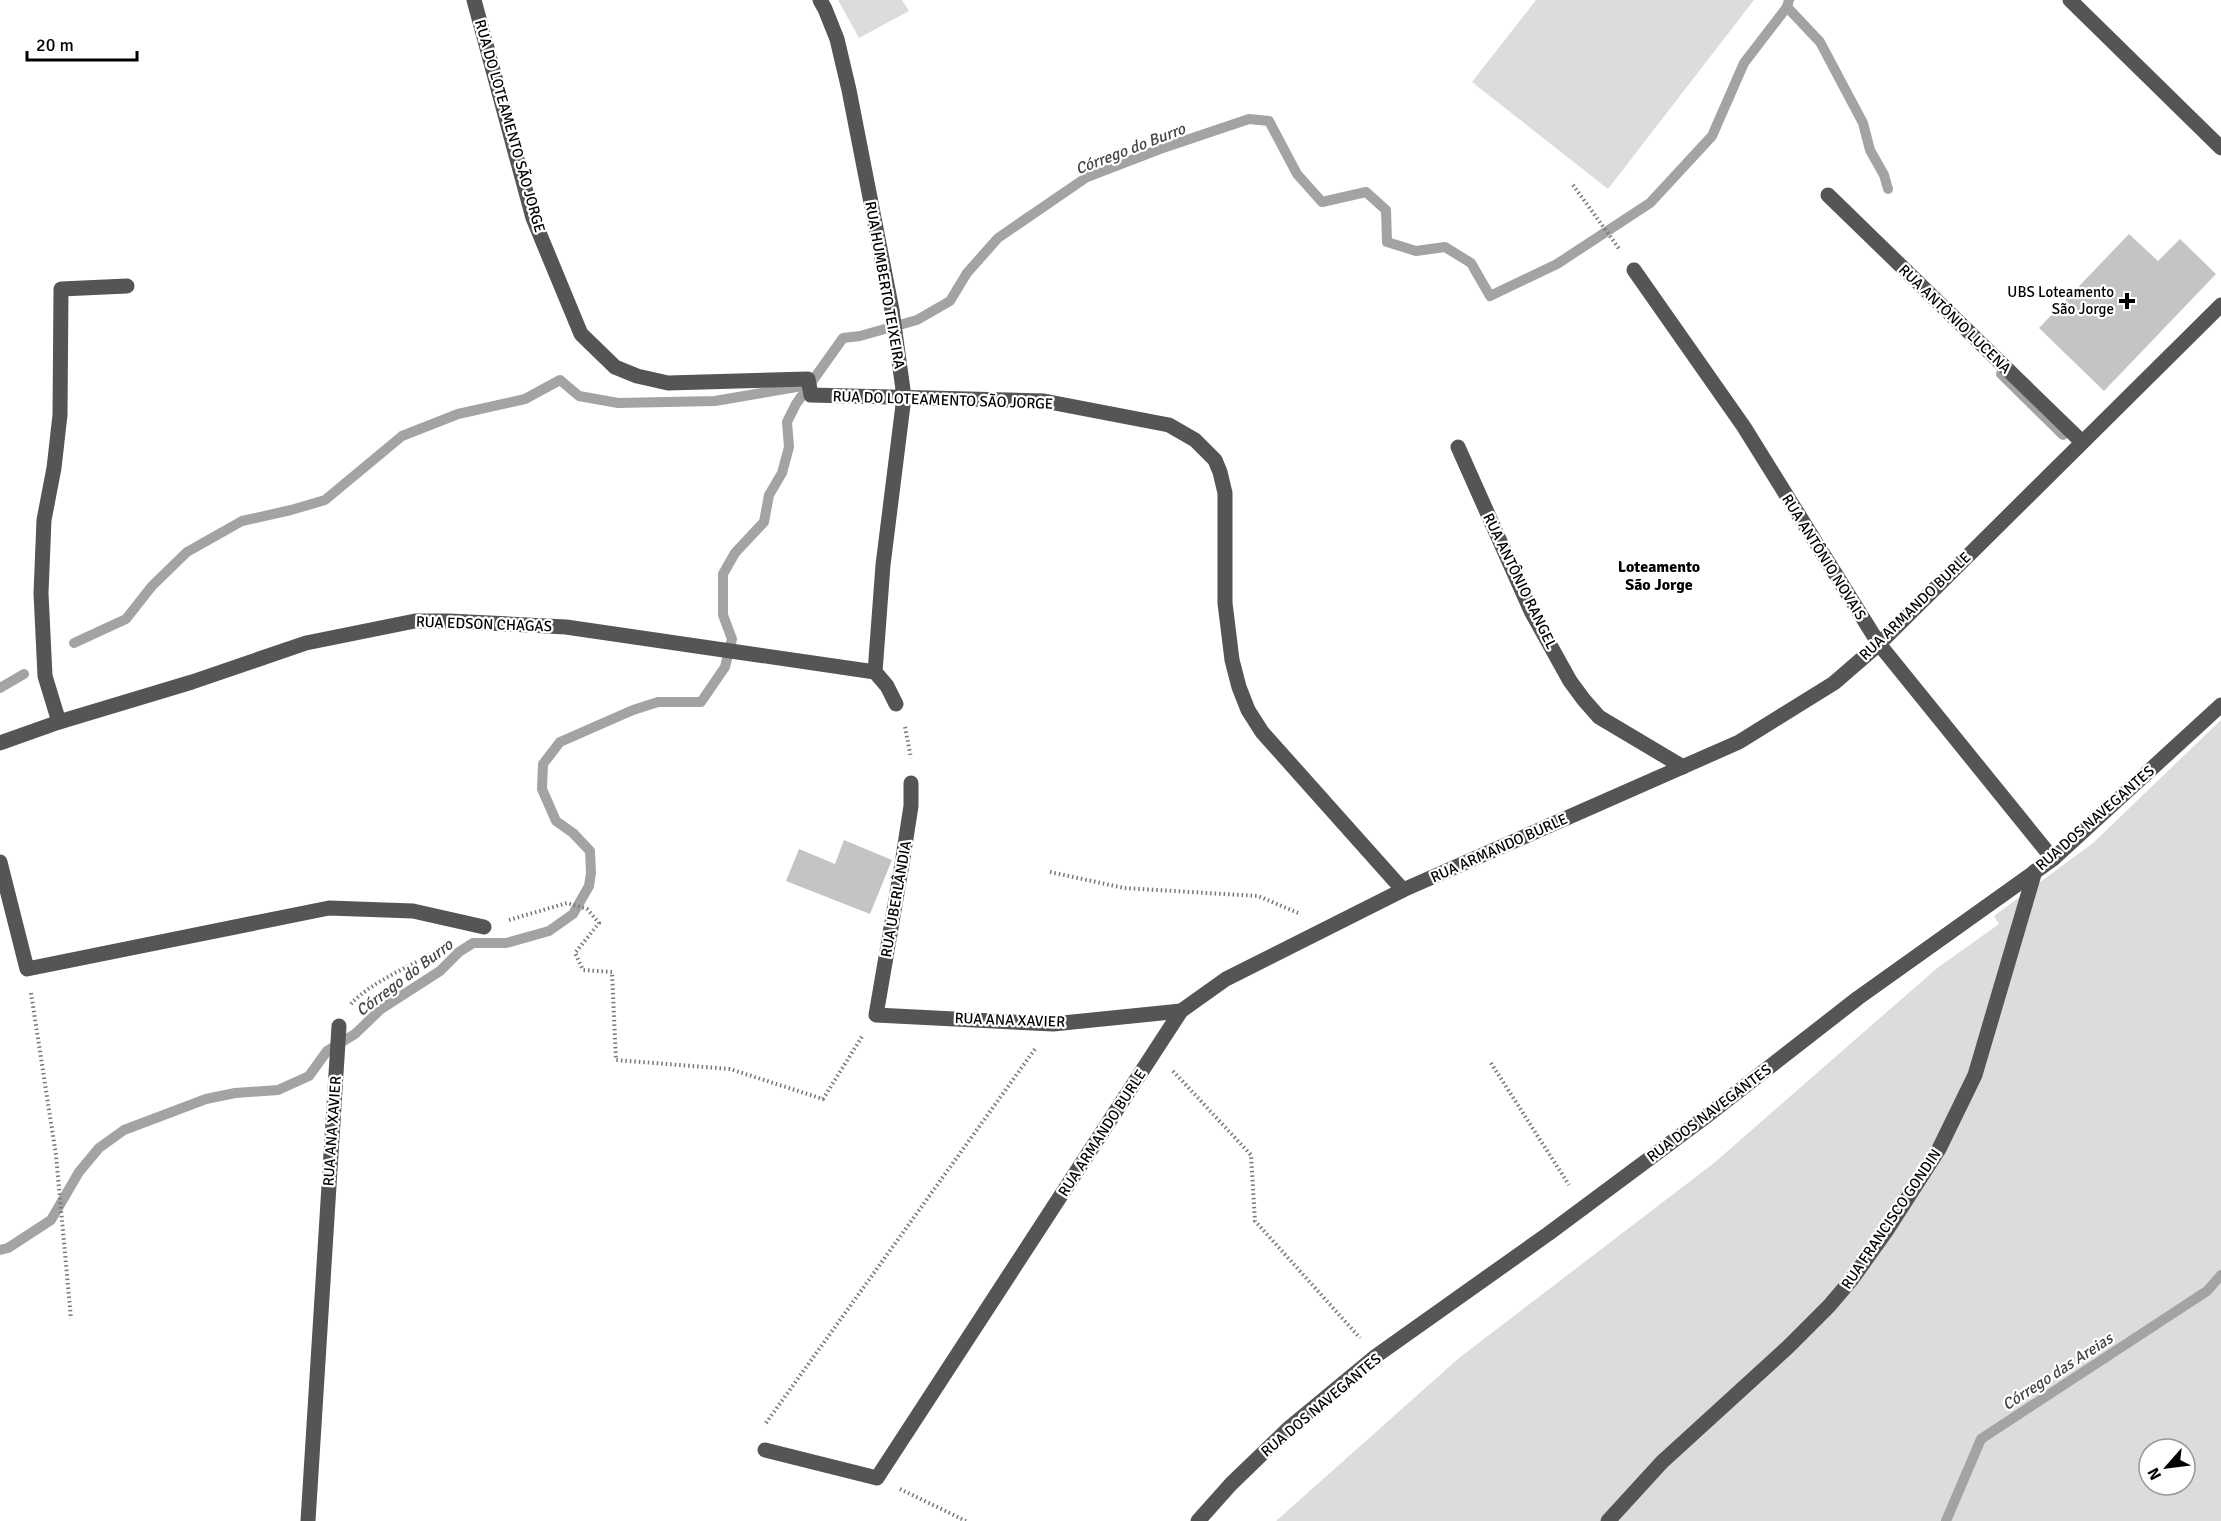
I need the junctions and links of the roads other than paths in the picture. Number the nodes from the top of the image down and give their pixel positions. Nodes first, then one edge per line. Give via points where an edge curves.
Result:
1 (474, 0) edge
2 (820, 0) edge
3 (2070, 0) edge
4 (2221, 148) edge
5 (1828, 195) dead end
6 (1634, 270) road end
7 (127, 286) dead end
8 (2221, 305) edge
9 (904, 397) junction
10 (2082, 442) junction
11 (1458, 447) dead end
12 (1879, 644) junction
13 (875, 672) junction
14 (896, 704) road end
15 (2221, 705) edge
16 (59, 722) junction
17 (0, 743) edge
18 (1683, 767) junction
19 (911, 783) road end
20 (2054, 859) junction
21 (0, 862) edge
22 (2035, 871) junction
23 (1403, 890) junction
24 (484, 927) road end
25 (1181, 1011) junction
26 (876, 1015) joint
27 (339, 1026) road end
28 (765, 1450) road end
29 (308, 1521) edge
30 (1198, 1521) edge
31 (1608, 1521) edge

1 - 9 street, RUA DO LOTEAMENTO SÃO JORGE via 533,218 581,334 615,367 668,383 807,379 811,395
2 - 9 street, RUA HUMBERTO TEIXEIRA via 837,39 849,90 892,310
3 - 4 street
5 - 10 street, RUA ANTÔNIO LUCENA
6 - 12 street, RUA ANTÔNIO NOVAIS via 1744,427
7 - 16 street via 61,289 60,415 44,520 41,593 45,676
8 - 10 street, RUA ARMANDO BURLE
9 - 13 street, RUA HUMBERTO TEIXEIRA via 883,565
9 - 23 street, RUA DO LOTEAMENTO SÃO JORGE via 1044,401 1168,425 1206,450 1220,472 1225,493 1225,603 1232,660 1248,710 1262,732
10 - 12 street, RUA ARMANDO BURLE
11 - 18 street, RUA ANTÔNIO RANGEL via 1531,611 1570,681 1599,717
12 - 18 street, RUA ARMANDO BURLE via 1834,683 1767,726
12 - 20 street, RUA ANTÔNIO NOVAIS
13 - 14 street
13 - 16 street, RUA EDSON CHAGAS via 566,627 415,621 306,643
15 - 20 street, RUA DOS NAVEGANTES
16 - 17 street, RUA EDSON CHAGAS
18 - 23 street, RUA ARMANDO BURLE
19 - 26 street, RUA UBERLÂNDIA via 904,853
20 - 22 street, RUA DOS NAVEGANTES
21 - 24 street via 27,969 329,908 413,911
22 - 30 street, RUA DOS NAVEGANTES via 1858,998 1584,1208 1376,1356 1289,1428
22 - 31 street, RUA FRANCISCO GONDIN via 1975,1075 1939,1149 1887,1230 1829,1306 1662,1462
23 - 25 street, RUA ARMANDO BURLE via 1226,979
25 - 26 street, RUA ANA XAVIER via 1053,1024
25 - 28 street, RUA ARMANDO BURLE via 877,1478
27 - 29 street, RUA ANA XAVIER

